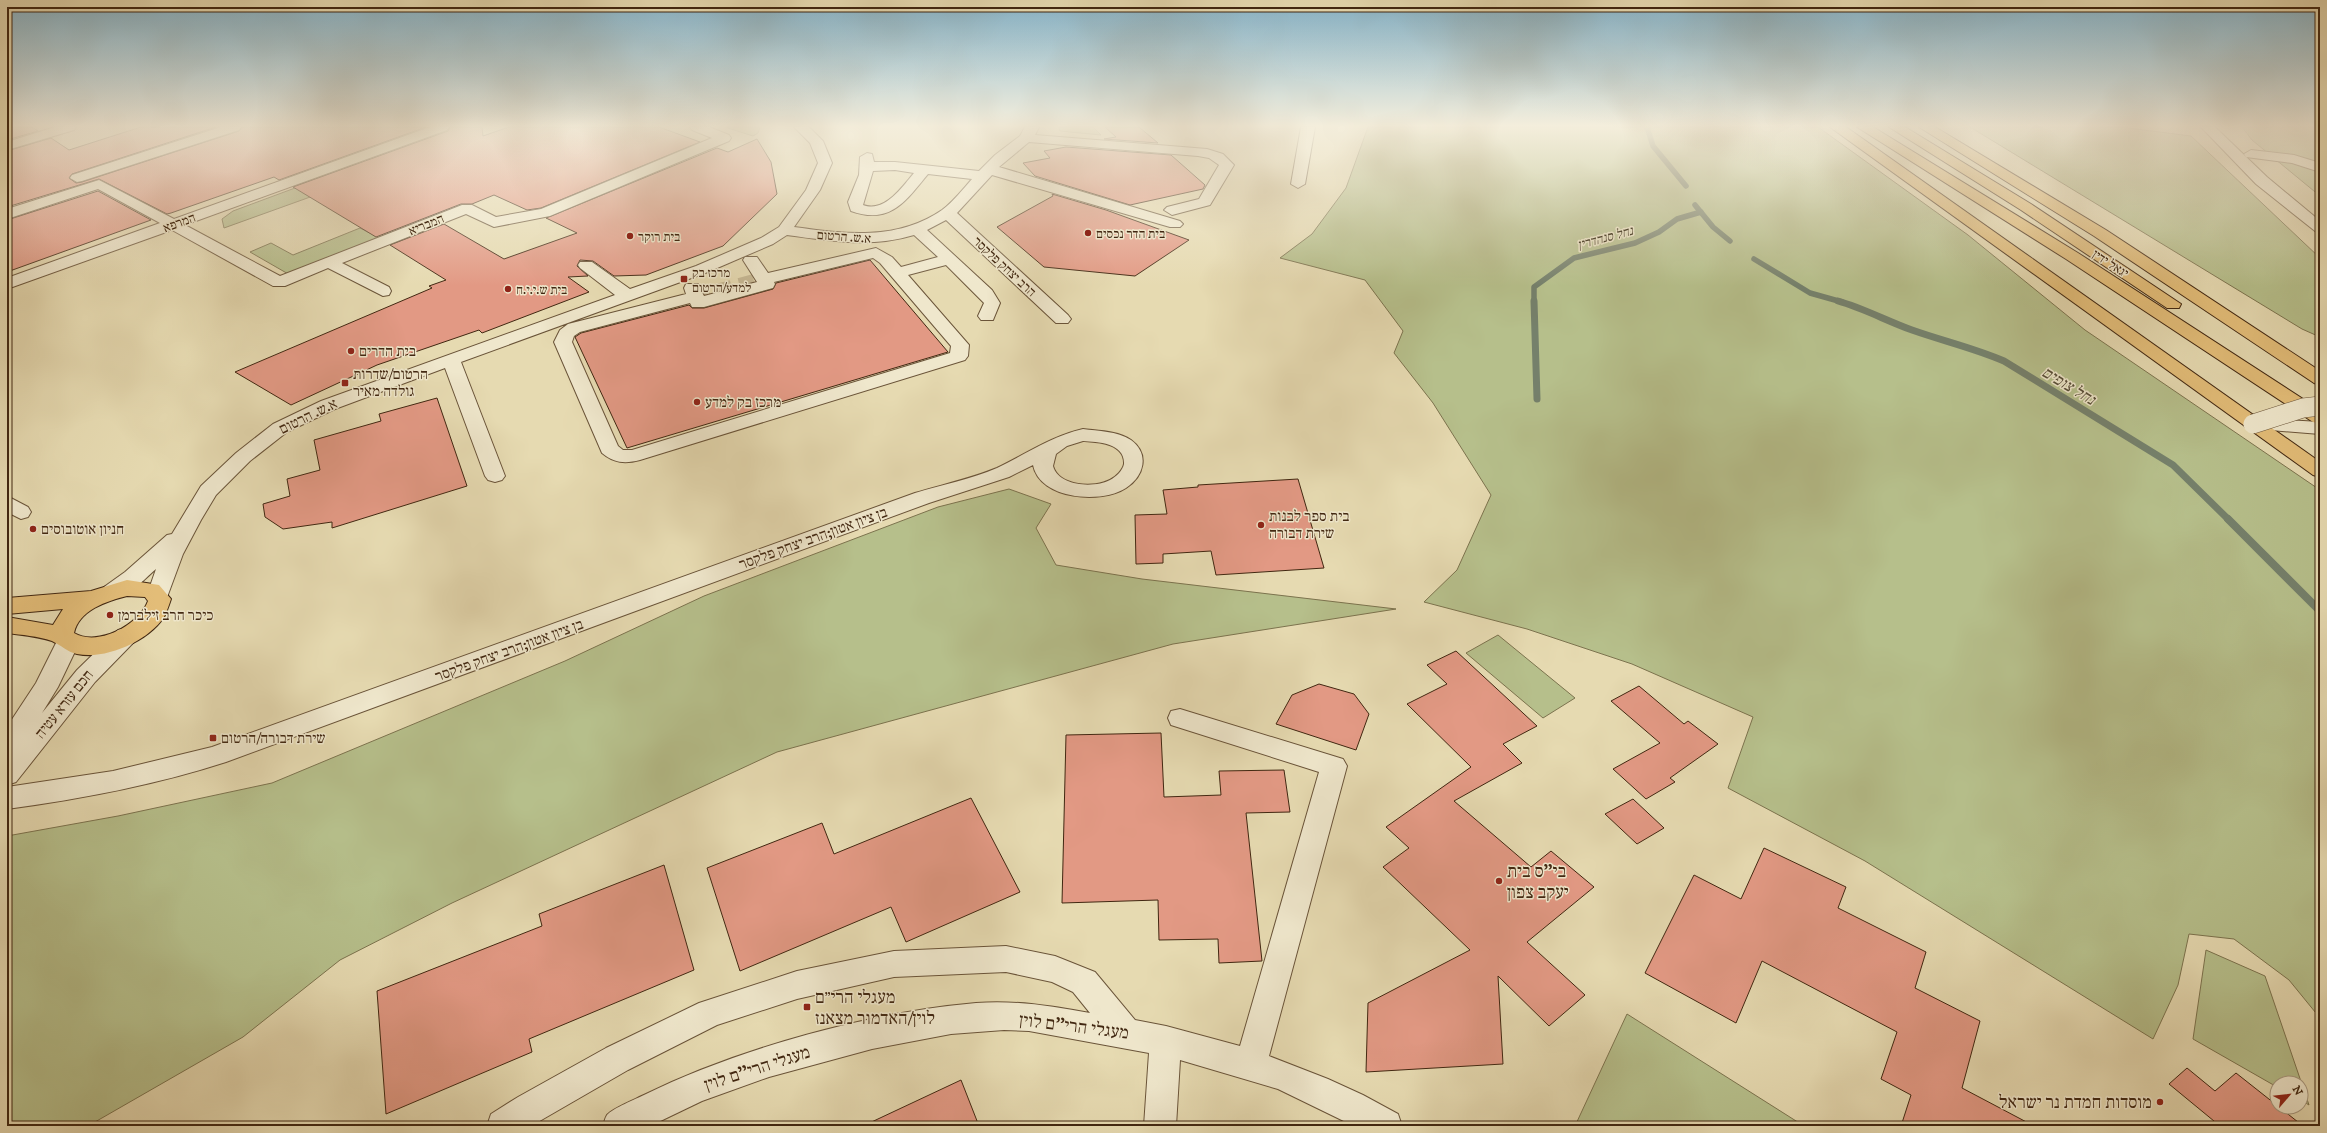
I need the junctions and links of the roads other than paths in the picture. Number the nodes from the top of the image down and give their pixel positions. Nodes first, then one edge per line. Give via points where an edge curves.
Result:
1 (72, 180) edge
2 (296, 180) edge
3 (626, 180) edge
4 (817, 180) edge
5 (864, 180) edge
6 (915, 180) edge
7 (979, 180) edge
8 (1019, 180) edge
9 (1218, 180) edge
10 (1299, 180) edge
11 (1911, 180) edge
12 (1949, 180) edge
13 (1982, 180) edge
14 (2013, 180) edge
15 (2261, 180) edge
16 (2279, 180) edge
17 (1298, 184) dead end
18 (7, 201) edge
19 (2320, 212) edge
20 (948, 213) junction
21 (7, 214) edge
22 (174, 224) junction
23 (2320, 228) edge
24 (917, 229) junction
25 (784, 230) junction
26 (751, 260) dead end
27 (949, 260) junction
28 (329, 262) junction
29 (586, 265) dead end
30 (898, 274) junction
31 (764, 279) junction
32 (7, 284) edge
33 (382, 291) dead end
34 (636, 293) junction
35 (695, 297) junction
36 (987, 316) dead end
37 (1062, 320) dead end
38 (451, 360) junction
39 (2320, 379) edge
40 (2320, 406) edge
41 (2320, 418) edge
42 (2253, 424) junction
43 (2320, 428) edge
44 (1049, 450) junction
45 (2320, 471) edge
46 (1002, 473) junction
47 (495, 476) dead end
48 (1048, 476) junction
49 (183, 533) junction
50 (104, 595) junction
51 (158, 595) junction
52 (7, 606) edge
53 (7, 625) edge
54 (126, 636) junction
55 (65, 639) junction
56 (1180, 718) dead end
57 (7, 748) edge
58 (7, 775) edge
59 (7, 798) edge
60 (1125, 1032) junction
61 (1166, 1041) junction
62 (1251, 1064) junction
63 (503, 1126) edge
64 (619, 1126) edge
65 (1160, 1126) edge
66 (1386, 1126) edge

1 - 18 street
2 - 22 street, המרפא
3 - 28 street, המבריא via 556,210 494,222 467,208
4 - 25 street via 813,190
5 - 6 street via 855,202 856,208 869,213 890,208
7 - 20 street, א.ש. הרטום
8 - 9 street via 1173,217 1205,202
10 - 17 street
11 - 42 main road
12 - 41 main road via 2079,261
13 - 40 main road, יגאל ידין via 2138,280
14 - 39 main road, יגאל ידין via 2100,233
15 - 23 street
16 - 19 street
20 - 24 street, א.ש. הרטום
20 - 37 street, הרב יצחק פלקסר
21 - 22 street via 99,184
22 - 28 street, המבריא via 279,282
22 - 32 street, המרפא
24 - 25 street, א.ש. הרטום via 894,236 850,239
24 - 27 street
25 - 34 street, א.ש. הרטום via 767,242
26 - 31 street
27 - 30 street
27 - 36 street via 986,294 992,303
28 - 33 street
29 - 34 street
30 - 31 street via 876,253
30 - 35 street via 960,346 959,356 633,456 618,456 609,449 563,342 566,334 574,328
31 - 35 street via 767,284 698,303
34 - 35 street via 692,288
34 - 38 street, א.ש. הרטום
38 - 47 street
38 - 49 street, א.ש. הרטום via 328,405 280,428 221,476 198,506
40 - 42 street, bridge via 2303,408
42 - 43 street
42 - 45 main road
44 - 46 street, בן ציון אטון;הרב יצחק פלקסר
44 - 48 street via 1044,458 1043,467
44 - 48 street via 1070,438 1098,435 1123,443 1132,450 1135,459 1134,469 1127,478 1102,490 1070,489 1057,484
46 - 48 street, בן ציון אטון;הרב יצחק פלקסר
46 - 59 street, בן ציון אטון;הרב יצחק פלקסר via 922,498 173,770 72,790
49 - 50 street, א.ש. הרטום via 155,559
49 - 51 street, א.ש. הרטום
50 - 51 main road via 140,588 151,590
50 - 52 main road
50 - 55 main road via 69,617 62,627
51 - 54 main road via 158,610 151,620
53 - 55 main road via 38,629
54 - 55 main road via 93,646 78,646
54 - 58 street, חכם עזרא עטיה via 86,676
55 - 57 street, חכם עזרא עטיה via 46,687
56 - 62 street via 1334,766
60 - 61 street, מעגלי הרי''ם לוין
60 - 63 street via 1084,982 1055,969 1006,959 894,964 798,985 710,1013 617,1059 529,1108
60 - 64 street, מעגלי הרי''ם לוין via 1028,1017 965,1019 885,1030 743,1070 701,1086
61 - 62 street, מעגלי הרי''ם לוין
61 - 65 street
62 - 66 street, מעגלי הרי''ם לוין via 1350,1104

